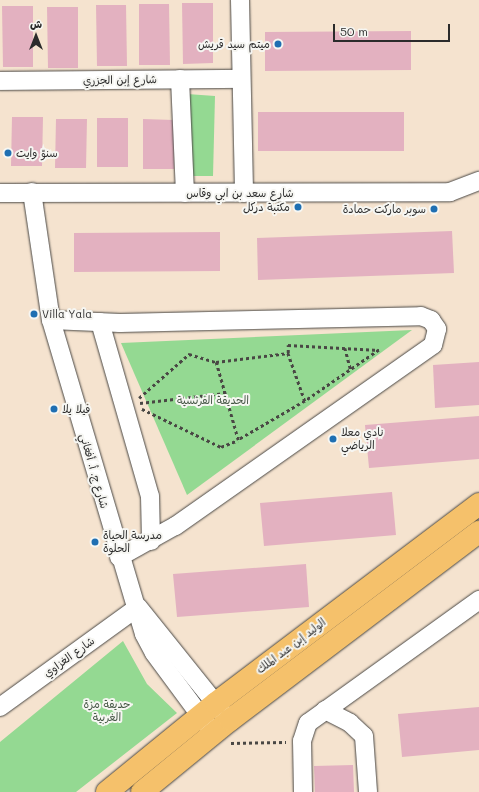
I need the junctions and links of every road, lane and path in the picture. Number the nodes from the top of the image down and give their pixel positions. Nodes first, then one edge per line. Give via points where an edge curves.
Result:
1 (240, 0) edge
2 (180, 79) junction
3 (241, 79) junction
4 (0, 82) edge
5 (479, 181) edge
6 (32, 192) junction
7 (0, 193) edge
8 (185, 193) junction
9 (244, 193) junction
10 (51, 320) junction
11 (100, 322) junction
12 (345, 348) junction
13 (288, 353) junction
14 (216, 362) junction
15 (351, 370) junction
16 (225, 393) junction
17 (305, 401) junction
18 (132, 404) junction
19 (238, 440) junction
20 (479, 504) edge
21 (479, 532) edge
22 (151, 541) junction
23 (119, 557) junction
24 (479, 600) edge
25 (138, 607) junction
26 (0, 707) edge
27 (208, 710) junction
28 (325, 710) junction
29 (230, 720) junction
30 (213, 733) junction
31 (302, 741) junction
32 (107, 792) edge
33 (142, 792) edge
34 (303, 792) edge
35 (368, 792) edge

1 - 3 street
2 - 3 street, شارع إبن الجزري
2 - 4 street, شارع إبن الجزري
2 - 8 street
3 - 9 street
5 - 9 street, شارع سعد بن ابي وقاس via 450,192
6 - 7 street, شارع سعد بن ابي وقاس
6 - 8 street, شارع سعد بن ابي وقاس
6 - 10 street, شارع ج. أ. أفغاني
8 - 9 street, شارع سعد بن ابي وقاس
10 - 11 street
10 - 23 street, شارع ج. أ. أفغاني
11 - 22 street via 150,496
11 - 22 street via 421,316 431,320 437,329 433,345
12 - 13 path via 288,345
12 - 15 path
12 - 15 path via 380,350
13 - 14 path
13 - 17 path
14 - 16 path
14 - 18 path via 188,354
15 - 17 path
16 - 18 path
16 - 19 path
17 - 19 path
18 - 19 path via 221,447
20 - 27 main road, الوليد إبن عبد الملك
21 - 29 main road, الوليد إبن عبد الملك
22 - 23 street
23 - 25 street, شارع ج. أ. أفغاني
24 - 28 street
25 - 26 street, شارع الغزاوي
25 - 27 street, شارع ج. أ. أفغاني
27 - 29 street, شارع ج. أ. أفغاني
27 - 30 street, شارع ج. أ. أفغاني
27 - 32 main road, الوليد إبن عبد الملك
28 - 31 street via 308,723
28 - 35 street via 350,723 364,736
29 - 30 main road, الوليد إبن عبد الملك
30 - 31 path via 230,743
30 - 33 main road, الوليد إبن عبد الملك
31 - 34 street

